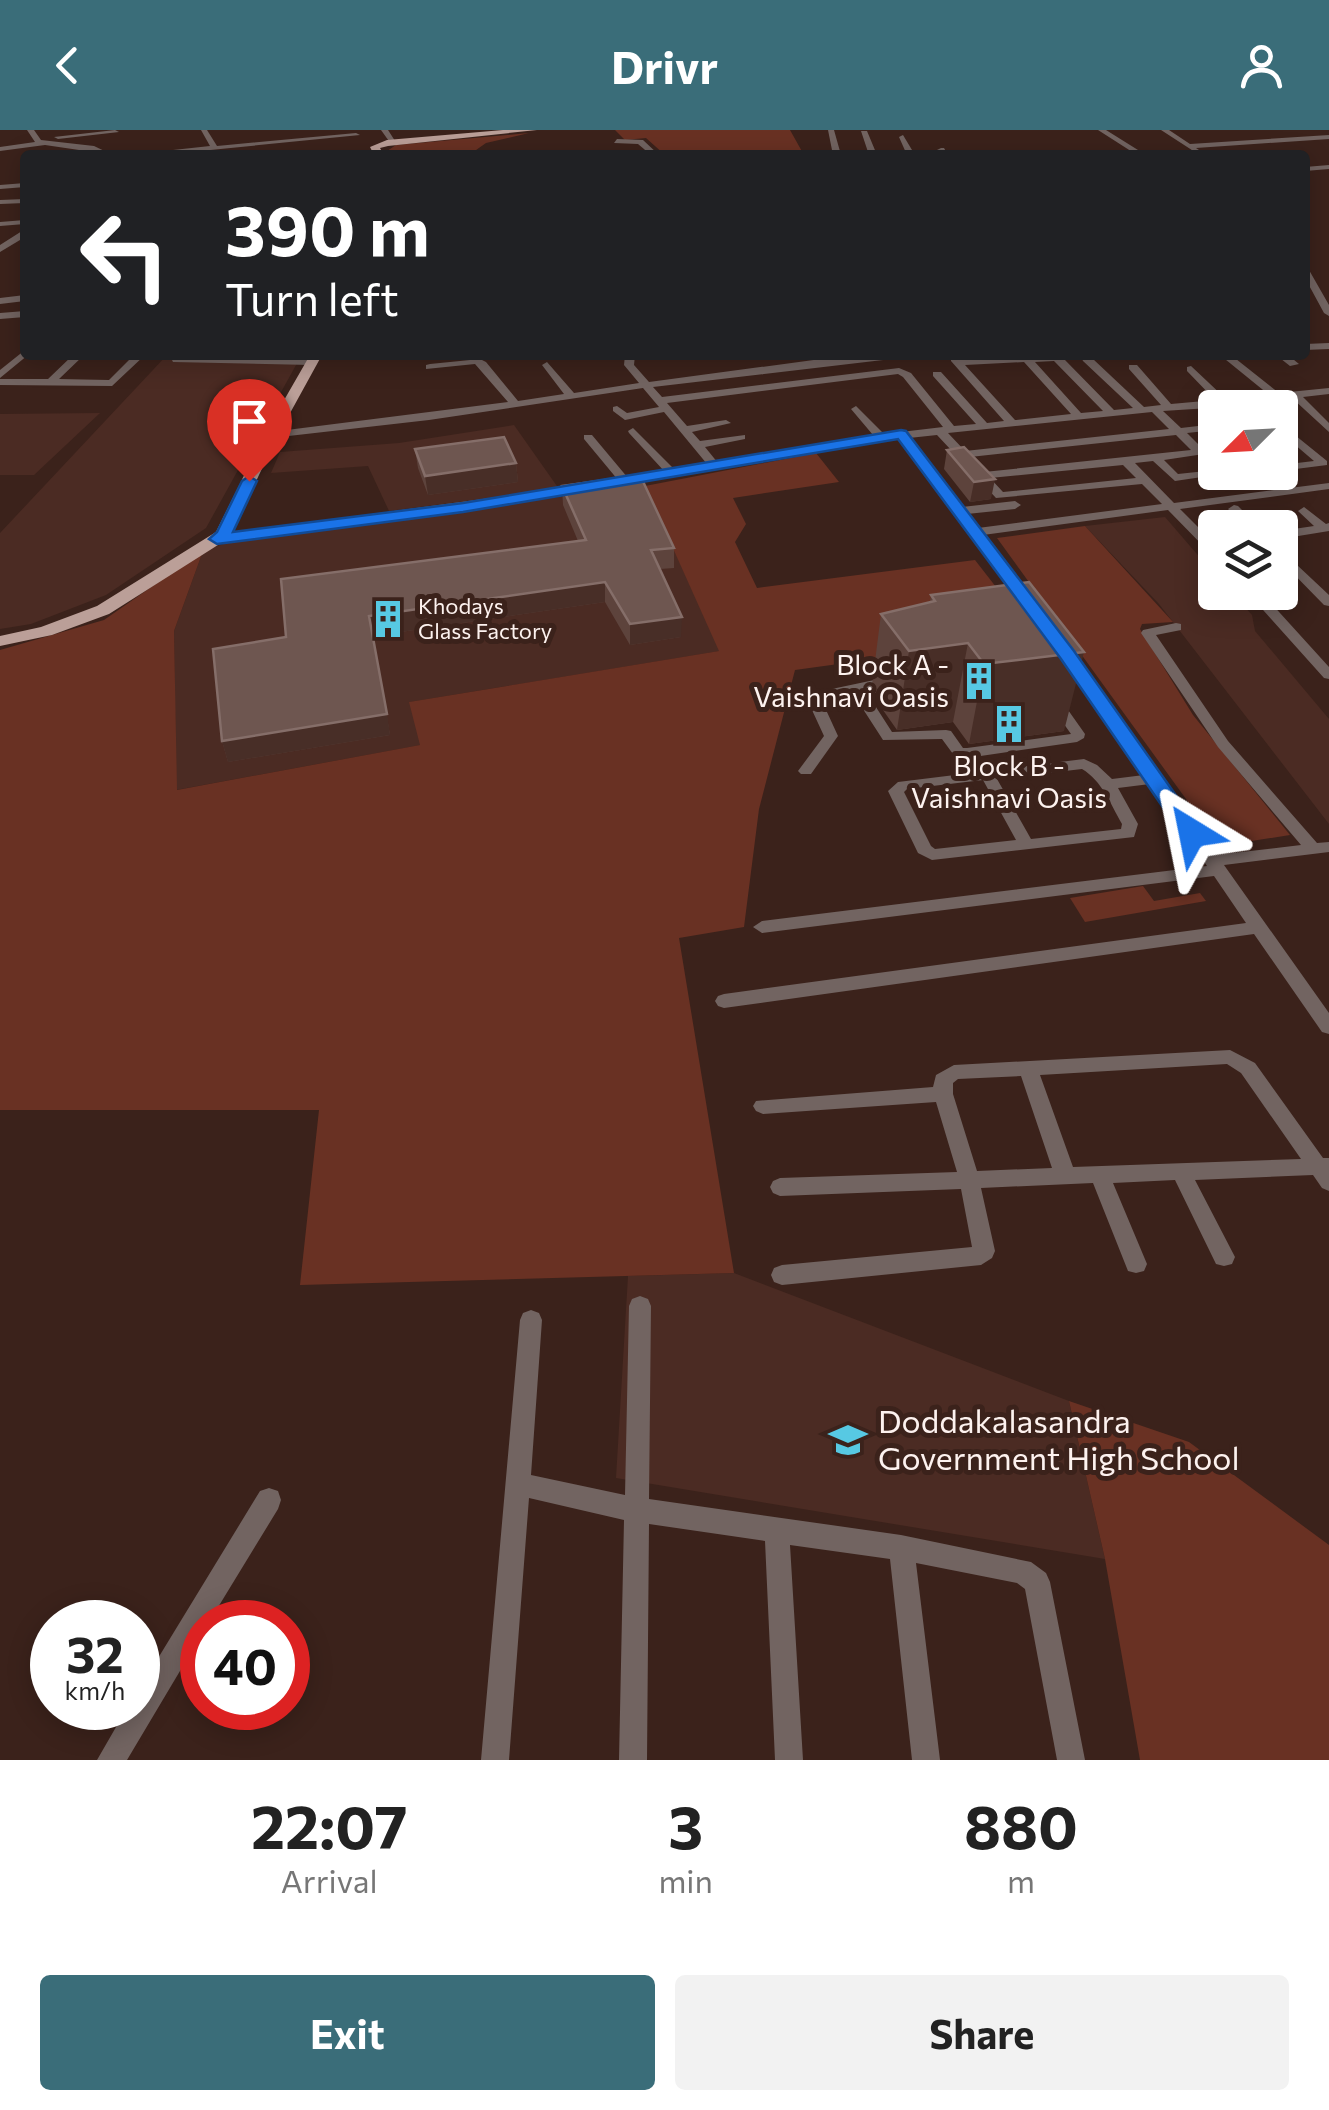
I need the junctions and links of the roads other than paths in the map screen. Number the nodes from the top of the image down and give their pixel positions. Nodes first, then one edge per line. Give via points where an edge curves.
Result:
1 (204, 130) edge
2 (232, 130) edge
3 (262, 130) edge
4 (292, 130) edge
5 (384, 130) edge
6 (532, 130) edge
7 (1101, 130) edge
8 (1165, 131) edge
9 (1181, 131) edge
10 (116, 132) edge
11 (354, 132) edge
12 (31, 134) edge
13 (326, 134) edge
14 (1329, 137) edge
15 (904, 138) dead end
16 (300, 141) junction
17 (620, 141) dead end
18 (44, 143) junction
19 (271, 144) junction
20 (243, 146) junction
21 (1190, 146) junction
22 (1329, 146) edge
23 (380, 148) edge
24 (0, 149) edge
25 (215, 149) junction
26 (98, 150) edge
27 (201, 150) edge
28 (650, 150) edge
29 (910, 150) edge
30 (1134, 150) edge
31 (1194, 150) edge
32 (1272, 150) edge
33 (20, 236) edge
34 (0, 240) edge
35 (0, 249) edge
36 (1310, 282) edge
37 (1326, 308) edge
38 (20, 358) edge
39 (74, 360) edge
40 (135, 360) edge
41 (312, 360) edge
42 (630, 360) edge
43 (855, 360) edge
44 (892, 360) edge
45 (957, 360) edge
46 (1028, 360) joint
47 (1058, 360) joint
48 (1089, 360) edge
49 (1231, 360) edge
50 (1288, 360) edge
51 (1294, 364) dead end
52 (547, 365) dead end
53 (1133, 366) dead end
54 (430, 367) dead end
55 (1191, 369) dead end
56 (899, 371) junction
57 (937, 374) dead end
58 (832, 377) junction
59 (0, 379) edge
60 (50, 382) junction
61 (788, 383) junction
62 (644, 384) junction
63 (744, 388) junction
64 (1212, 390) edge
65 (1270, 390) edge
66 (1329, 391) edge
67 (847, 394) dead end
68 (571, 396) junction
69 (1298, 396) edge
70 (1298, 398) edge
71 (803, 400) dead end
72 (662, 405) junction
73 (516, 406) junction
74 (760, 406) dead end
75 (1198, 406) edge
76 (617, 408) dead end
77 (856, 409) dead end
78 (1170, 409) junction
79 (1149, 411) junction
80 (1112, 414) junction
81 (1098, 415) junction
82 (1079, 417) junction
83 (1032, 420) junction
84 (1011, 422) junction
85 (726, 423) dead end
86 (983, 425) junction
87 (944, 429) junction
88 (1198, 429) edge
89 (1329, 429) edge
90 (684, 430) junction
91 (633, 431) dead end
92 (1179, 431) junction
93 (901, 434) junction
94 (271, 435) junction
95 (588, 437) dead end
96 (741, 437) dead end
97 (881, 437) junction
98 (1122, 437) junction
99 (1298, 443) edge
100 (697, 445) junction
101 (1051, 445) junction
102 (1329, 448) edge
103 (1198, 450) edge
104 (1306, 450) junction
105 (1198, 452) edge
106 (960, 455) junction
107 (1155, 457) junction
108 (1126, 460) junction
109 (714, 464) junction
110 (1326, 466) edge
111 (1298, 467) edge
112 (672, 473) junction
113 (979, 476) junction
114 (1198, 476) edge
115 (625, 482) junction
116 (1150, 484) junction
117 (1329, 486) edge
118 (1172, 505) junction
119 (961, 511) junction
120 (1304, 511) dead end
121 (1326, 528) edge
122 (976, 532) junction
123 (1198, 532) edge
124 (1298, 532) edge
125 (221, 535) junction
126 (1298, 570) edge
127 (1329, 602) edge
128 (1269, 610) edge
129 (1035, 613) edge
130 (1176, 628) dead end
131 (0, 642) edge
132 (1059, 652) edge
133 (904, 667) edge
134 (1329, 675) edge
135 (856, 687) junction
136 (1046, 690) edge
137 (806, 771) dead end
138 (988, 776) junction
139 (1154, 779) junction
140 (1106, 785) junction
141 (1028, 846) junction
142 (1325, 848) edge
143 (1214, 865) junction
144 (762, 927) dead end
145 (1258, 927) junction
146 (724, 1000) dead end
147 (1329, 1026) edge
148 (1028, 1067) junction
149 (944, 1094) junction
150 (763, 1106) dead end
151 (1181, 1172) junction
152 (1326, 1172) edge
153 (1100, 1175) junction
154 (1066, 1176) junction
155 (970, 1182) junction
156 (780, 1187) dead end
157 (1224, 1258) dead end
158 (1136, 1264) dead end
159 (782, 1274) dead end
160 (640, 1306) dead end
161 (531, 1320) dead end
162 (518, 1484) junction
163 (269, 1500) dead end
164 (637, 1510) junction
165 (777, 1531) junction
166 (901, 1548) junction
167 (110, 1760) edge
168 (495, 1760) edge
169 (634, 1760) edge
170 (789, 1760) edge
171 (926, 1760) edge
172 (1072, 1760) edge

1 - 25 street
2 - 20 street
3 - 19 street
4 - 16 street
5 - 23 street
6 - 23 main road
7 - 30 street
8 - 9 street
8 - 21 street
10 - 12 street
11 - 13 street
11 - 23 street
12 - 18 street
13 - 16 street
14 - 21 street
15 - 29 street
16 - 19 street
17 - 28 street
18 - 24 street
18 - 26 street
19 - 20 street
20 - 25 street
21 - 31 street
22 - 32 street
25 - 27 street
33 - 34 street
33 - 35 street
36 - 37 street
38 - 59 street
39 - 60 street
40 - 60 street via 112,383
41 - 94 main road
42 - 62 street
43 - 62 street
44 - 56 street
45 - 84 street
46 - 47 street
46 - 82 street
47 - 80 street
48 - 79 street
49 - 65 street
50 - 51 street
52 - 68 street
53 - 78 street
54 - 73 street via 482,364
55 - 64 street
56 - 58 street
56 - 87 street
57 - 86 street
58 - 61 street
58 - 67 street
59 - 60 street
61 - 63 street
61 - 71 street
62 - 68 street
62 - 72 street
63 - 72 street
63 - 74 street
66 - 69 street
68 - 73 street
70 - 89 street
72 - 76 street via 625,417
72 - 90 street
73 - 94 street
75 - 78 street
77 - 97 street
78 - 79 street
79 - 80 street
79 - 92 street
80 - 81 street
81 - 82 street
81 - 98 street
82 - 83 street
83 - 84 street
83 - 101 street
84 - 86 street
85 - 90 street
86 - 87 street
87 - 93 street
87 - 106 street
88 - 92 street
90 - 100 street
91 - 112 street
92 - 98 street
92 - 103 street
93 - 97 street
93 - 119 street
94 - 125 main road
95 - 115 street
96 - 100 street
97 - 109 street
98 - 101 street
99 - 104 street
100 - 109 street
101 - 106 street
102 - 104 street
104 - 110 street
105 - 107 street
106 - 113 street
107 - 108 street
107 - 114 street via 1175,478
108 - 113 street
108 - 116 street
109 - 112 street
110 - 111 street
112 - 115 street
113 - 116 street via 1000,496
115 - 125 street
116 - 118 street
116 - 119 street
117 - 118 street
118 - 122 street
118 - 123 street
119 - 122 street
120 - 121 street
121 - 124 street
122 - 129 street
125 - 131 main road via 102,610
126 - 127 street
128 - 134 street
130 - 142 street via 1148,633 1223,744
132 - 139 street
133 - 135 street via 883,671 887,682
135 - 136 street via 891,739 946,734 967,753 1077,738
135 - 137 street via 813,697 832,736
138 - 140 street via 1084,764
138 - 141 street
138 - 141 street via 896,791 932,856
139 - 140 street
139 - 143 street
140 - 141 street via 1130,824 1128,832
142 - 143 street
143 - 144 street
143 - 145 street
145 - 146 street
145 - 147 street
148 - 149 street via 954,1072 943,1080
148 - 152 street via 1230,1057 1248,1068
148 - 154 street
149 - 150 street
149 - 155 street
151 - 152 street
151 - 153 street
151 - 157 street
153 - 154 street
153 - 158 street
154 - 155 street
155 - 156 street
155 - 159 street via 984,1251 974,1258
160 - 164 street
161 - 162 street
162 - 164 street
162 - 168 street
163 - 167 street
164 - 165 street
164 - 169 street
165 - 166 street
165 - 170 street
166 - 171 street
166 - 172 street via 1022,1571 1037,1582

